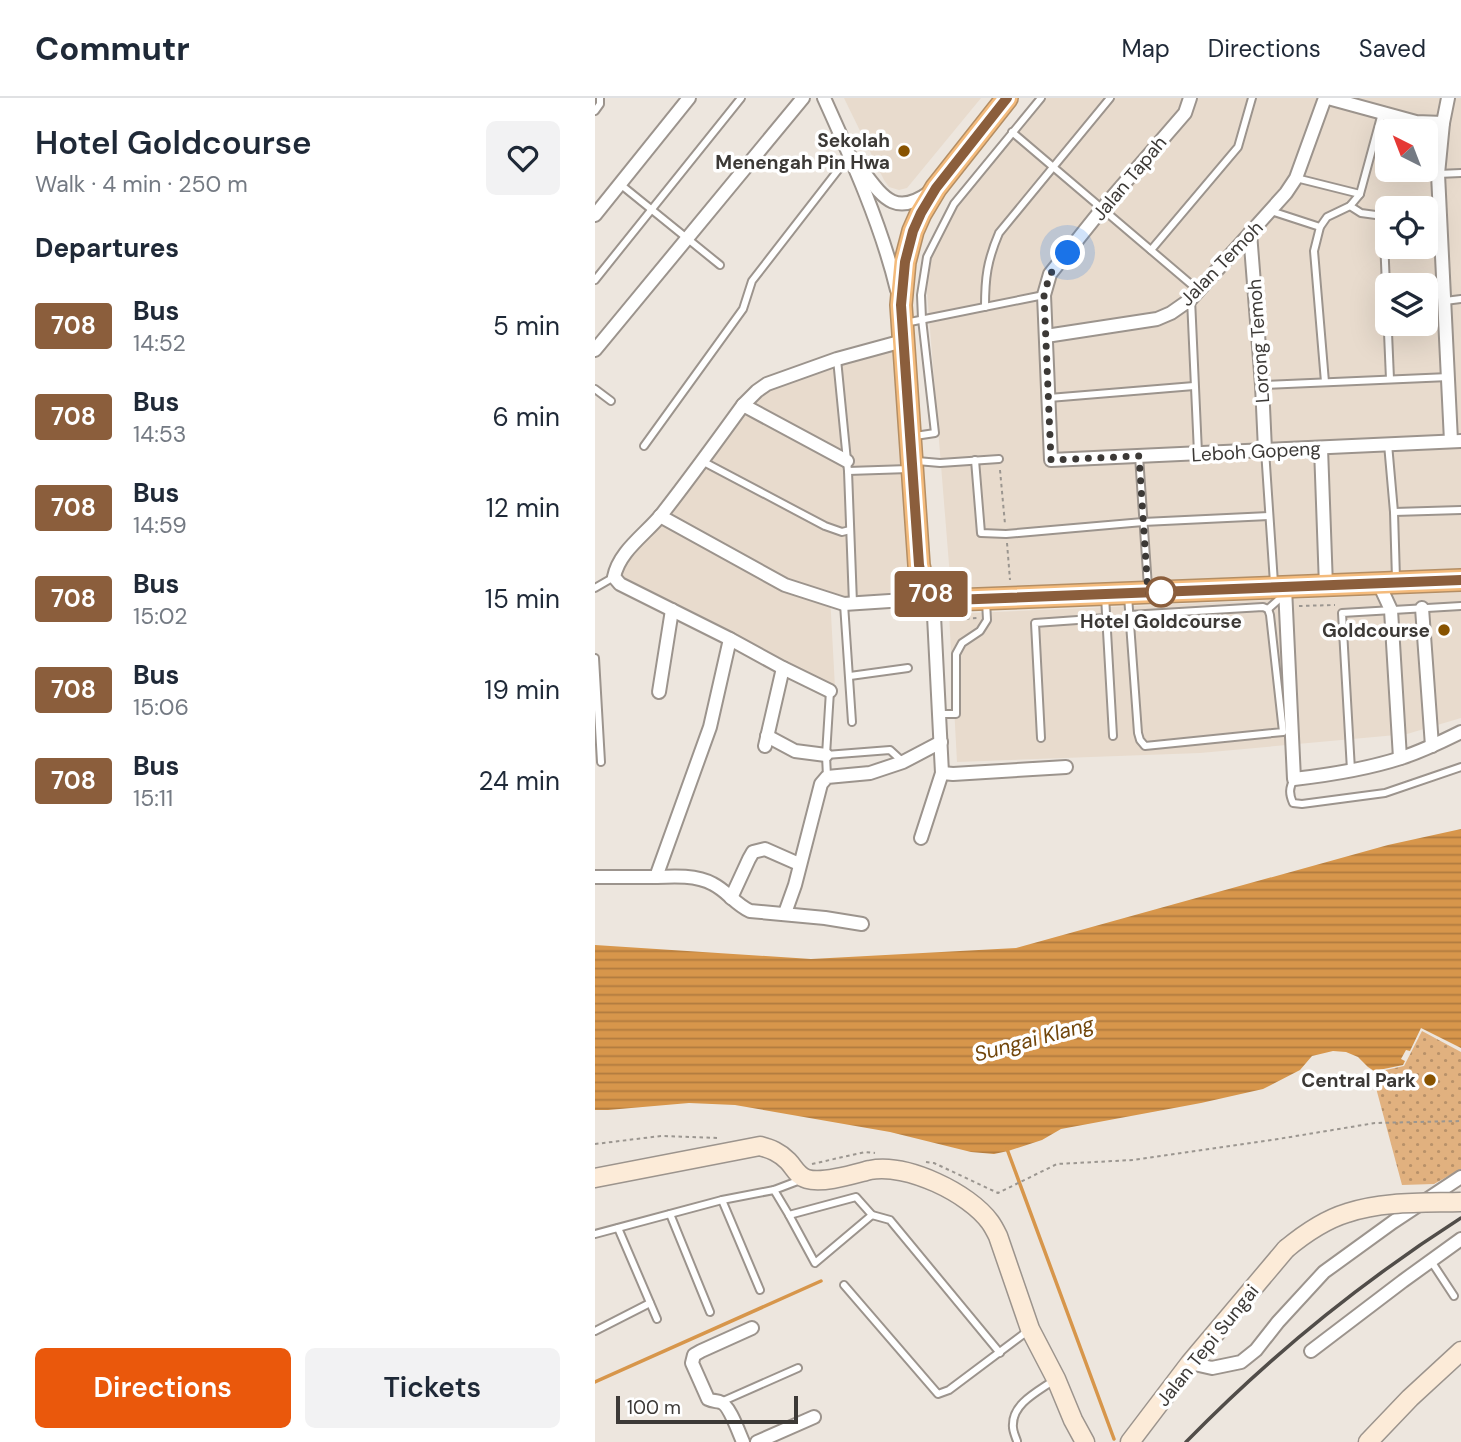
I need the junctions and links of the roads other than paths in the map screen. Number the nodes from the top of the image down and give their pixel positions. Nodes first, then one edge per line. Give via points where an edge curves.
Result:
1 (600, 98) edge
2 (688, 98) edge
3 (741, 98) edge
4 (803, 98) edge
5 (824, 98) edge
6 (1007, 98) edge
7 (1041, 98) edge
8 (1110, 98) edge
9 (1190, 98) edge
10 (1252, 98) edge
11 (1327, 98) edge
12 (1448, 98) edge
13 (595, 111) edge
14 (1382, 113) junction
15 (1443, 123) junction
16 (1012, 132) junction
17 (850, 155) junction
18 (1439, 164) edge
19 (1053, 167) junction
20 (1461, 173) edge
21 (1439, 174) edge
22 (1296, 178) junction
23 (620, 184) junction
24 (936, 188) junction
25 (1360, 194) junction
26 (1350, 206) junction
27 (651, 209) junction
28 (1103, 209) junction
29 (1271, 211) junction
30 (595, 215) edge
31 (1375, 215) edge
32 (1320, 227) junction
33 (1250, 233) junction
34 (687, 238) junction
35 (1151, 250) junction
36 (1438, 254) edge
37 (1386, 259) edge
38 (720, 265) dead end
39 (595, 280) edge
40 (1044, 295) junction
41 (1195, 295) junction
42 (1461, 299) edge
43 (1445, 301) junction
44 (985, 307) junction
45 (907, 322) junction
46 (1046, 336) junction
47 (595, 350) edge
48 (837, 359) junction
49 (1449, 377) junction
50 (1390, 379) junction
51 (1325, 382) junction
52 (1262, 385) junction
53 (1195, 386) junction
54 (595, 389) edge
55 (1049, 398) junction
56 (611, 401) dead end
57 (743, 405) junction
58 (1456, 441) edge
59 (1388, 444) junction
60 (644, 446) dead end
61 (1321, 448) junction
62 (1265, 450) junction
63 (1198, 453) junction
64 (1139, 456) junction
65 (999, 459) dead end
66 (975, 460) junction
67 (1051, 460) joint
68 (702, 461) junction
69 (912, 465) junction
70 (848, 466) junction
71 (1461, 510) edge
72 (1394, 512) junction
73 (660, 516) junction
74 (1269, 516) junction
75 (1143, 522) junction
76 (850, 530) junction
77 (614, 577) junction
78 (1461, 580) edge
79 (1388, 584) junction
80 (1326, 586) junction
81 (595, 588) edge
82 (1282, 590) junction
83 (1105, 595) junction
84 (933, 596) junction
85 (986, 599) junction
86 (1135, 601) junction
87 (848, 603) junction
88 (1461, 606) edge
89 (1254, 607) junction
90 (1422, 608) junction
91 (1268, 609) junction
92 (672, 610) junction
93 (1391, 610) junction
94 (1106, 618) junction
95 (1271, 619) junction
96 (730, 639) junction
97 (595, 657) edge
98 (783, 668) junction
99 (908, 668) dead end
100 (850, 676) junction
101 (830, 691) joint
102 (659, 692) dead end
103 (940, 714) junction
104 (852, 722) dead end
105 (1461, 732) edge
106 (1113, 736) dead end
107 (1041, 738) dead end
108 (941, 742) junction
109 (1432, 746) junction
110 (826, 755) junction
111 (1400, 758) junction
112 (601, 762) dead end
113 (903, 762) junction
114 (1066, 767) dead end
115 (1461, 767) edge
116 (1351, 770) junction
117 (942, 773) junction
118 (827, 777) junction
119 (1294, 779) junction
120 (921, 838) dead end
121 (799, 864) junction
122 (595, 877) edge
123 (656, 877) junction
124 (731, 898) junction
125 (785, 913) junction
126 (862, 924) dead end
127 (808, 1172) junction
128 (1461, 1177) edge
129 (595, 1178) edge
130 (773, 1190) junction
131 (722, 1200) junction
132 (1461, 1202) edge
133 (670, 1214) junction
134 (789, 1215) junction
135 (873, 1215) junction
136 (618, 1228) junction
137 (595, 1234) edge
138 (1461, 1240) edge
139 (1431, 1261) junction
140 (844, 1285) dead end
141 (760, 1290) dead end
142 (1454, 1296) dead end
143 (650, 1303) junction
144 (710, 1312) dead end
145 (657, 1319) dead end
146 (752, 1328) dead end
147 (1030, 1329) junction
148 (595, 1331) edge
149 (1311, 1351) dead end
150 (1000, 1353) junction
151 (1459, 1357) edge
152 (1190, 1363) junction
153 (799, 1368) dead end
154 (1056, 1379) junction
155 (720, 1402) junction
156 (814, 1418) dead end
157 (778, 1432) junction
158 (1017, 1441) edge
159 (743, 1442) edge
160 (757, 1442) edge
161 (787, 1442) edge
162 (1085, 1442) edge
163 (1130, 1442) edge
164 (1368, 1442) edge

1 - 13 lane
2 - 23 street
3 - 27 lane
4 - 34 street
5 - 17 street
6 - 24 highway
7 - 16 lane
8 - 19 lane
9 - 28 street, Jalan Tapah via 1185,113
10 - 35 lane via 1238,147
11 - 14 street
11 - 22 street, Jalan Temoh
12 - 15 street
14 - 15 street
14 - 25 lane
15 - 18 street
16 - 19 lane
16 - 45 lane via 954,204 926,257 921,295
17 - 24 street via 888,200 913,202
17 - 45 street via 889,258
17 - 60 lane via 752,281 743,309
19 - 28 lane
19 - 44 lane via 999,233 985,275
20 - 21 lane
22 - 25 lane
22 - 29 street, Jalan Temoh
23 - 27 lane
23 - 30 street
24 - 45 highway via 913,231 905,262
25 - 26 lane
26 - 31 lane
26 - 32 lane via 1327,217
27 - 34 lane
27 - 39 lane
28 - 35 lane
28 - 40 street, Jalan Tapah via 1050,274
29 - 32 lane
29 - 33 street, Jalan Temoh
32 - 51 lane via 1314,251
33 - 41 street, Jalan Temoh
33 - 52 street, Lorong Temoh
34 - 38 lane
34 - 47 street
35 - 41 lane
36 - 43 street
37 - 50 lane
40 - 44 lane
40 - 46 street, Jalan Tapah
41 - 46 street, Jalan Temoh via 1157,319
41 - 53 lane
42 - 43 lane
43 - 49 street
44 - 45 lane
45 - 48 street
45 - 69 highway
46 - 55 street, Jalan Tapah
48 - 57 street via 767,384
48 - 70 lane
49 - 50 lane
49 - 58 street
50 - 51 lane
51 - 52 lane
52 - 62 street, Lorong Temoh
53 - 55 lane
53 - 63 lane
54 - 56 lane
55 - 67 street, Jalan Tapah
57 - 68 street
57 - 70 street
58 - 59 street, Leboh Gopeng
59 - 61 street, Leboh Gopeng
59 - 72 lane
61 - 62 street, Leboh Gopeng
61 - 80 street
62 - 63 street, Leboh Gopeng
62 - 74 lane
63 - 64 street, Leboh Gopeng
64 - 67 street, Leboh Gopeng
64 - 75 lane
65 - 66 lane
66 - 69 lane
66 - 75 lane via 981,533
68 - 73 street
68 - 76 lane via 825,527
69 - 70 lane
69 - 84 highway via 919,565 923,583
70 - 76 lane
71 - 72 lane
72 - 79 lane
73 - 77 street via 623,557
73 - 87 street via 785,585
74 - 75 lane
74 - 82 lane
75 - 86 lane
76 - 87 lane
77 - 81 lane
77 - 92 street
78 - 79 highway
79 - 80 highway
79 - 93 street
80 - 82 highway
82 - 86 highway
82 - 91 lane
82 - 119 street
83 - 85 highway
83 - 86 highway
83 - 94 lane
84 - 85 highway
84 - 87 street
84 - 103 street
85 - 103 lane via 988,620 956,654 956,714
86 - 89 lane
86 - 95 lane via 1138,733 1146,746 1283,732
87 - 100 lane
88 - 90 lane
89 - 91 lane
89 - 95 lane
90 - 93 lane
90 - 109 street
91 - 95 lane
92 - 96 street
92 - 102 street
93 - 111 street
93 - 116 lane via 1342,613
94 - 106 lane
94 - 107 lane via 1035,623
96 - 98 street
96 - 123 street via 710,727
97 - 112 lane
98 - 101 street
98 - 110 street via 766,741
99 - 100 lane
100 - 104 lane
101 - 110 lane
103 - 108 street
105 - 109 street
108 - 113 street
108 - 117 street
109 - 111 street
110 - 113 lane via 890,750
110 - 118 lane
111 - 116 street
113 - 118 street via 870,773
114 - 117 street
115 - 119 lane via 1385,793 1302,804 1293,803 1290,796
116 - 119 street
117 - 120 street
118 - 121 street via 821,784
121 - 124 street via 765,849 753,852
121 - 125 street
122 - 123 street
123 - 124 street via 712,883
124 - 125 street via 750,911
125 - 126 street
127 - 129 street via 797,1174 774,1150 759,1146
127 - 130 lane
127 - 147 street via 814,1180 897,1169 954,1191 981,1212 998,1236
128 - 152 street via 1324,1272 1241,1362 1212,1368
130 - 131 lane
130 - 134 lane
131 - 133 lane
131 - 141 lane
132 - 152 street, Jalan Tepi Sungai, bridge via 1384,1205 1346,1213 1304,1234 1286,1249
133 - 136 lane
133 - 144 lane
134 - 135 lane via 856,1197
134 - 135 lane via 815,1263
135 - 150 lane via 890,1220
136 - 137 lane
136 - 143 lane
138 - 139 street
139 - 142 lane
139 - 149 street
140 - 150 lane via 938,1394
143 - 145 lane
143 - 148 lane
146 - 155 street via 694,1355 692,1363 708,1399
147 - 150 lane
147 - 154 street
151 - 164 street
152 - 163 street, Jalan Tepi Sungai
153 - 155 lane
154 - 158 lane via 1021,1404 1014,1415
154 - 162 street
155 - 159 street
156 - 157 street
157 - 160 street
157 - 161 street

